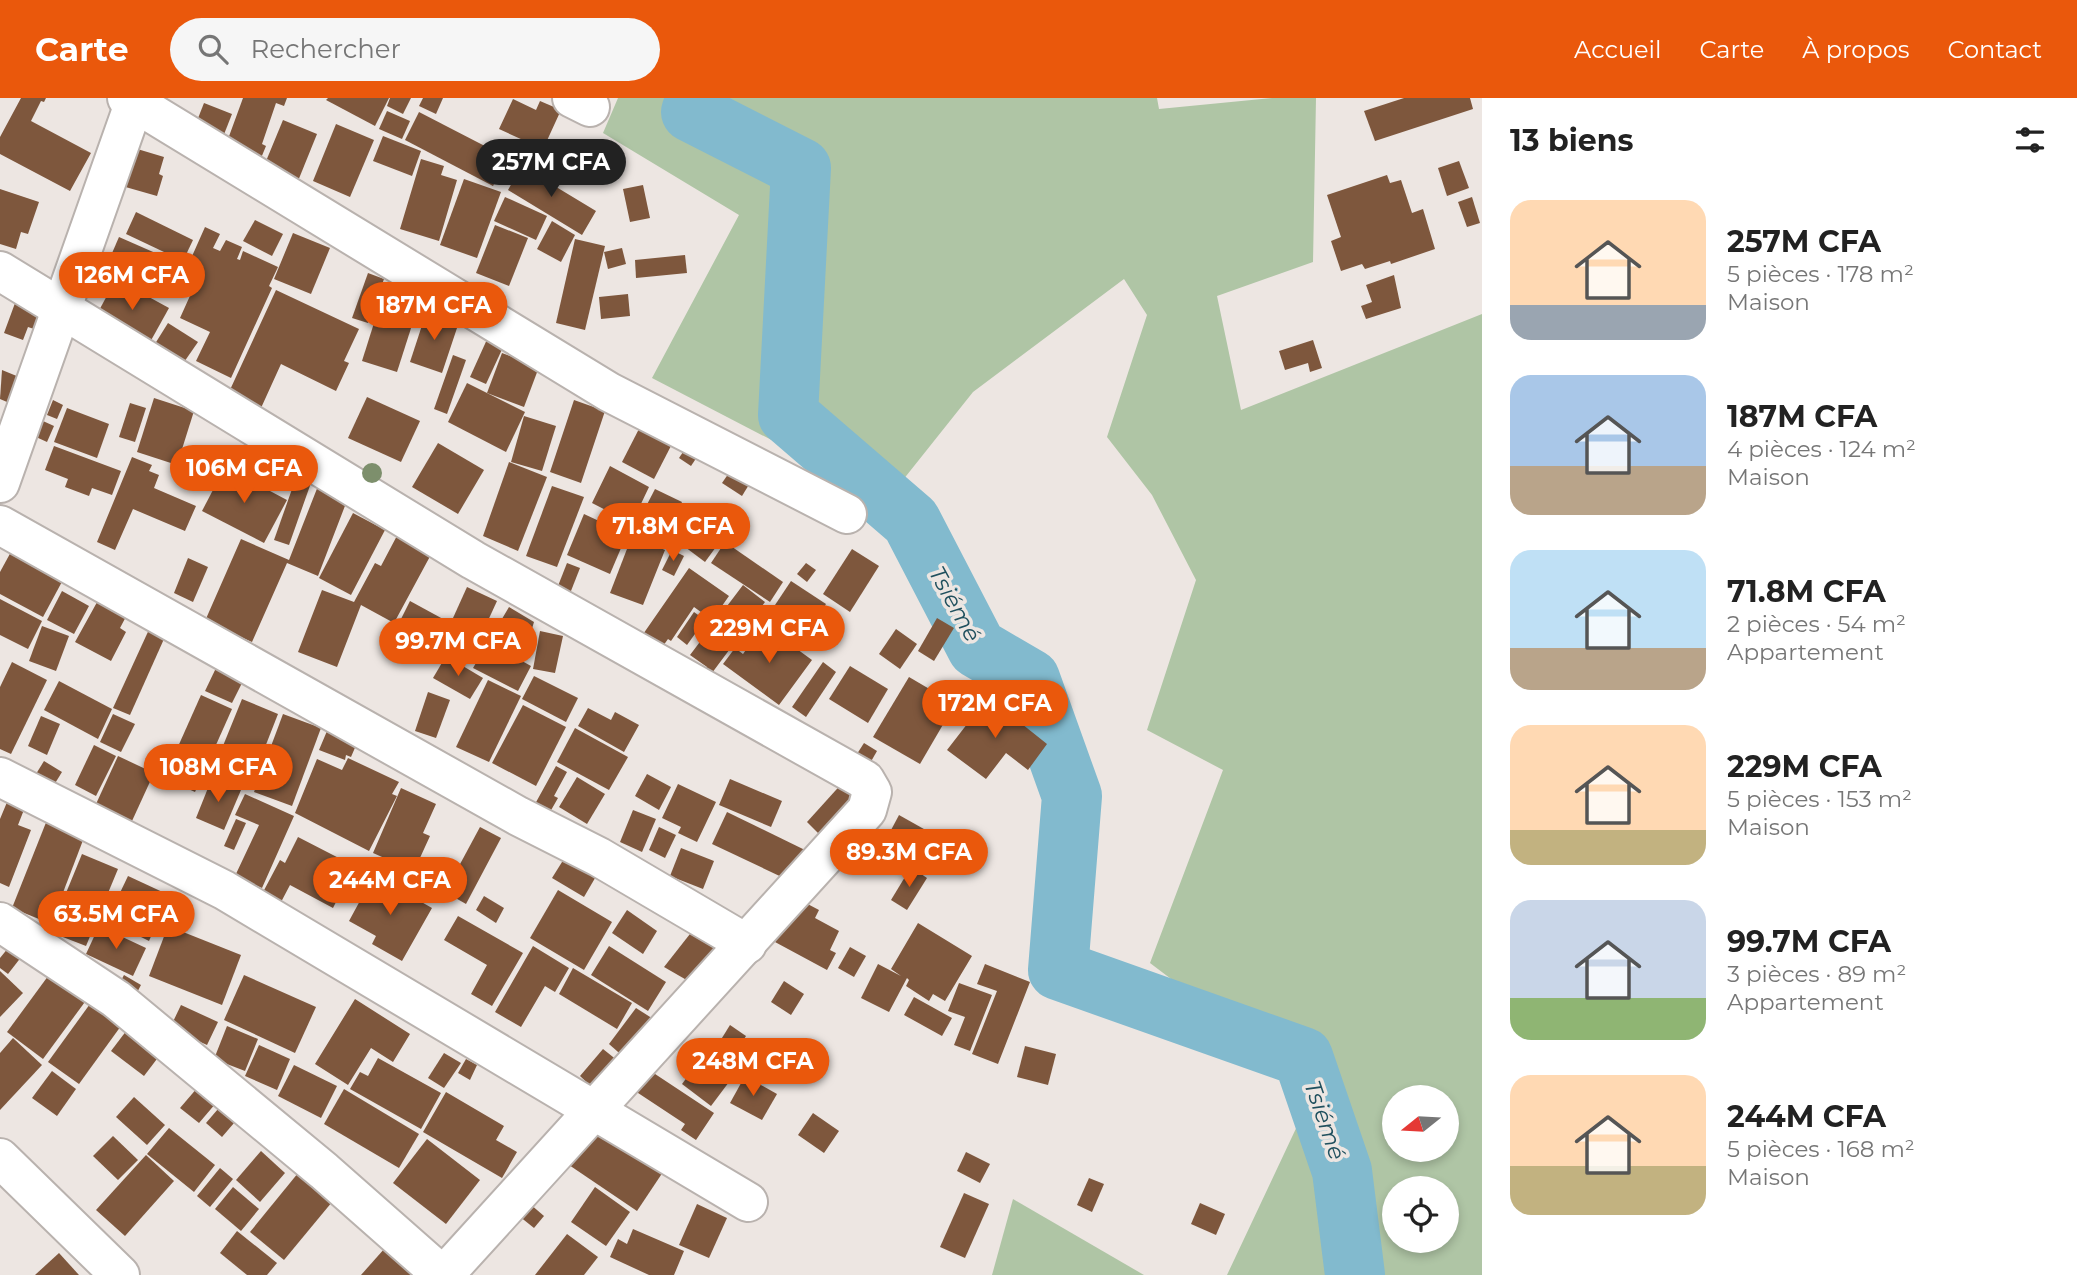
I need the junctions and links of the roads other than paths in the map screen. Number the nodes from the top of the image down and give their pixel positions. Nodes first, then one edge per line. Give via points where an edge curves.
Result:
1 (132, 100) edge
2 (0, 271) edge
3 (60, 307) junction
4 (0, 483) edge
5 (847, 514) dead end
6 (0, 524) edge
7 (0, 777) edge
8 (0, 922) edge
9 (747, 944) junction
10 (593, 1112) junction
11 (0, 1158) edge
12 (748, 1202) dead end
13 (120, 1275) edge
14 (443, 1275) edge

1 - 3 street
1 - 5 street via 609,392
2 - 3 street
3 - 4 street
3 - 9 street via 473,560 865,780 872,792 867,810
6 - 9 street
7 - 10 street via 224,890
8 - 14 street via 116,999
9 - 10 street
10 - 12 street
10 - 14 street
11 - 13 street

